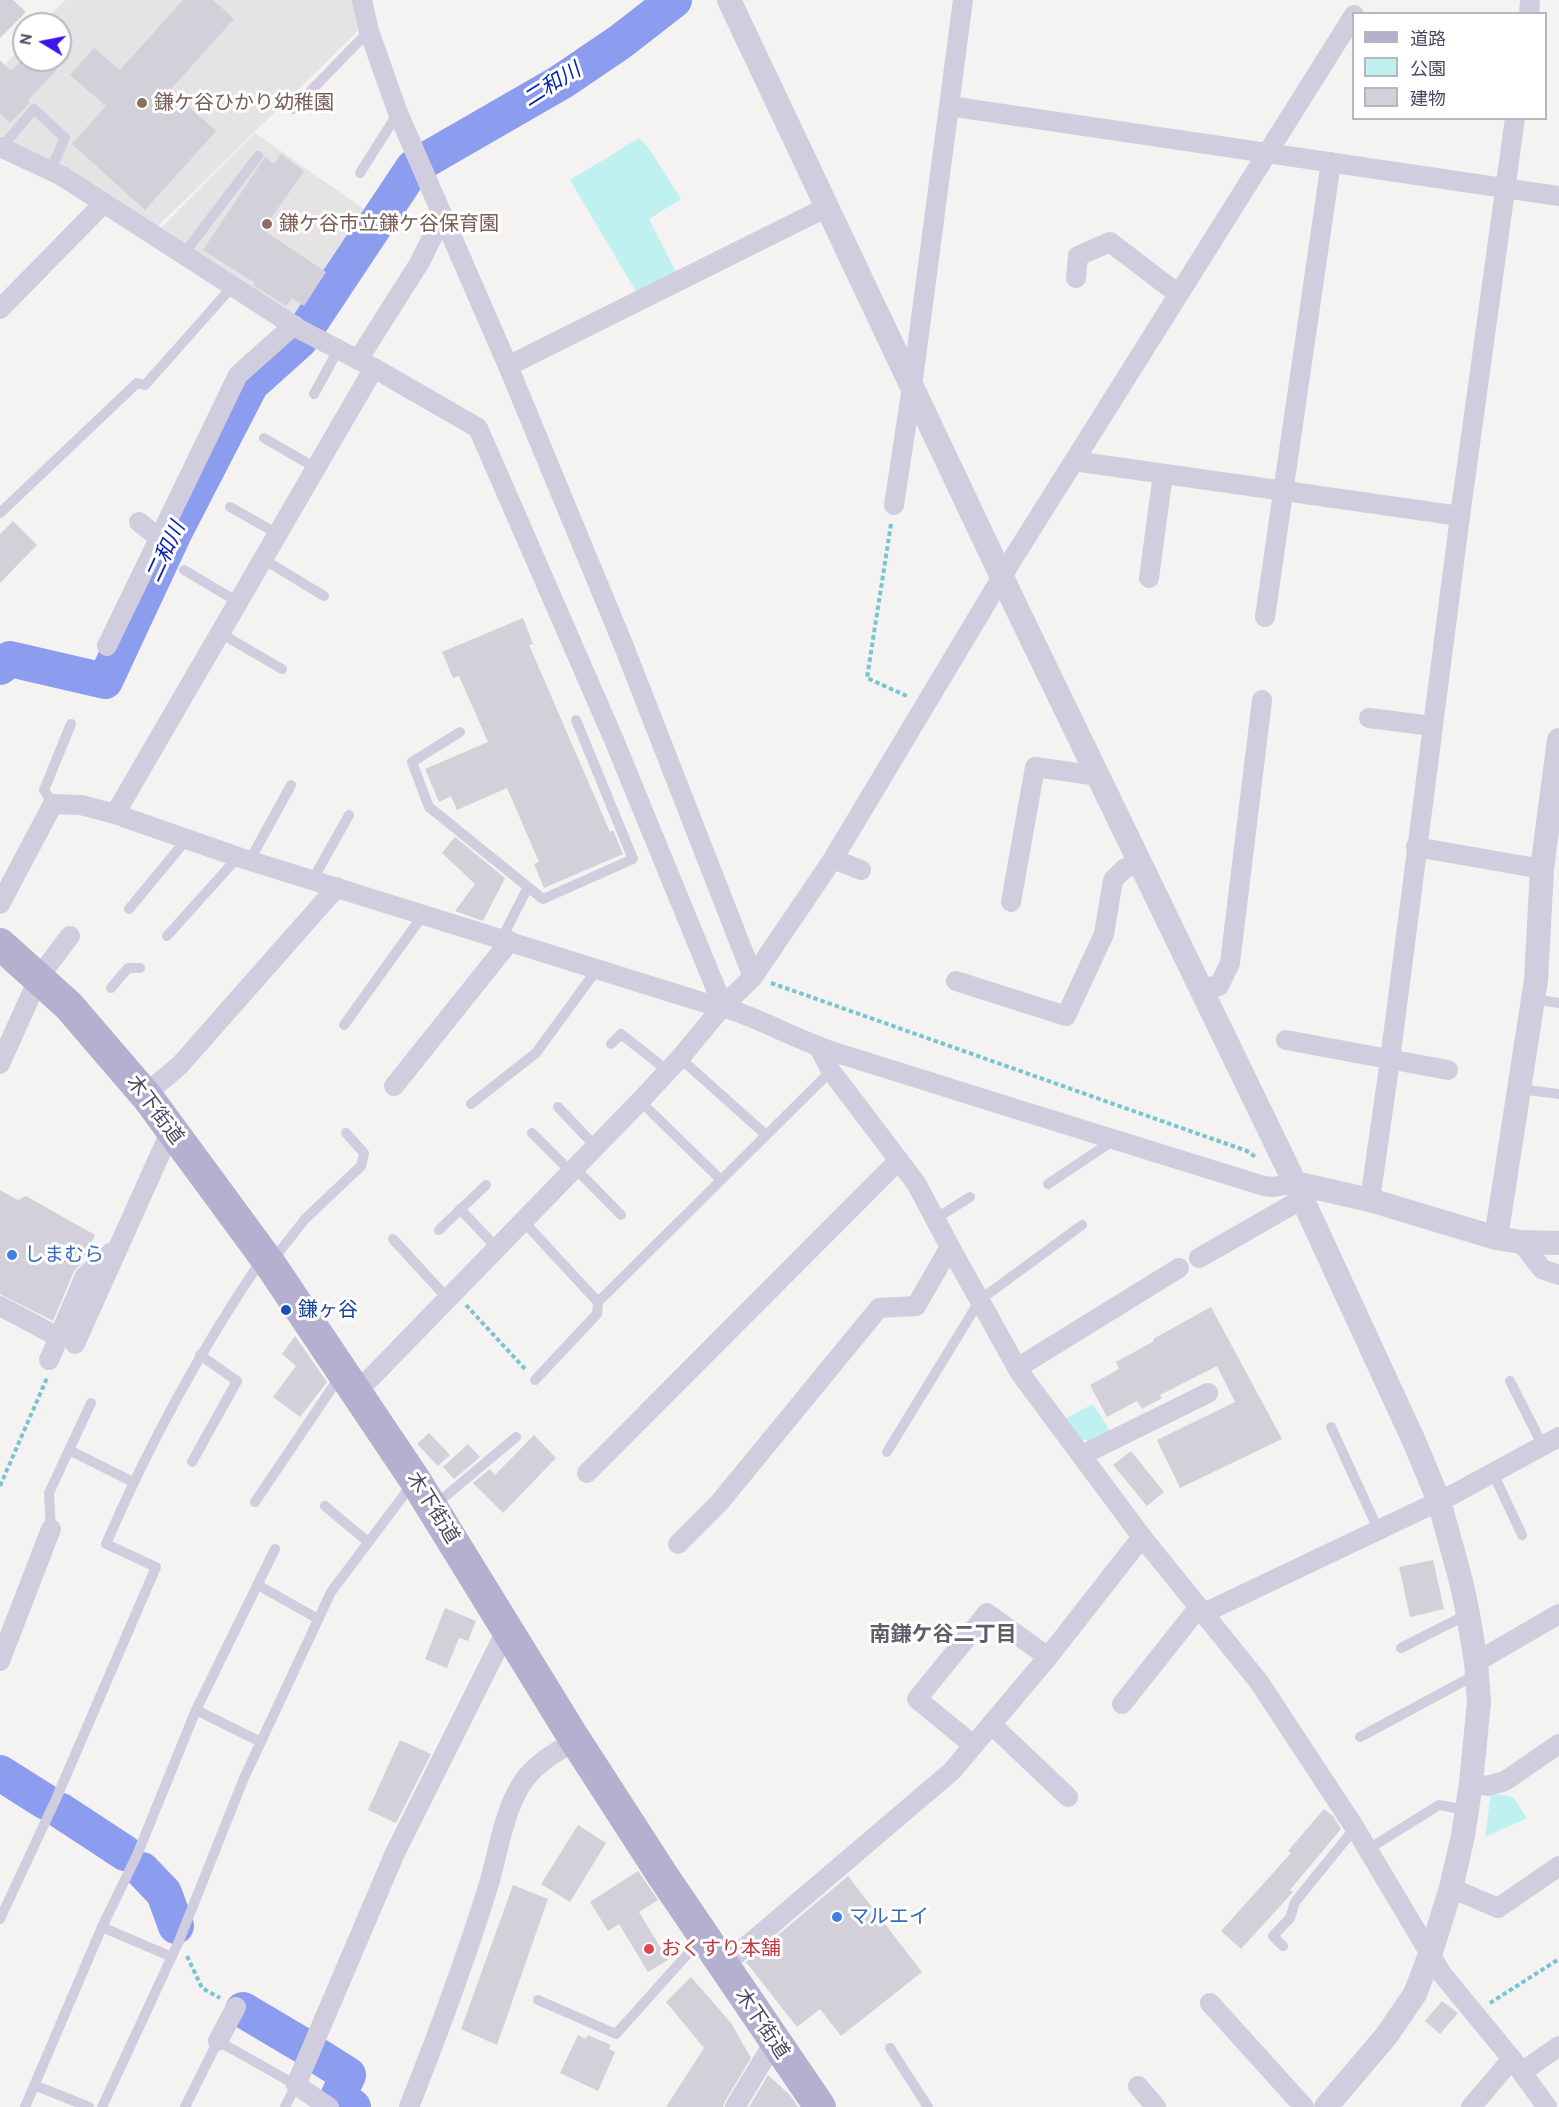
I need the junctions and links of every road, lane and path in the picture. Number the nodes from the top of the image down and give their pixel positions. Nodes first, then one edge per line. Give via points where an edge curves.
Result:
1 (362, 0) edge
2 (729, 0) edge
3 (963, 0) edge
4 (1352, 17) edge
5 (369, 31) junction
6 (949, 106) junction
7 (293, 109) dead end
8 (398, 113) junction
9 (1515, 120) edge
10 (1, 148) edge
11 (1267, 152) junction
12 (258, 156) dead end
13 (1331, 162) junction
14 (50, 171) junction
15 (360, 173) dead end
16 (1506, 188) junction
17 (1559, 196) edge
18 (103, 204) junction
19 (827, 207) junction
20 (443, 215) junction
21 (183, 255) junction
22 (1076, 278) dead end
23 (232, 287) junction
24 (1178, 294) junction
25 (0, 309) edge
26 (301, 330) junction
27 (338, 350) junction
28 (366, 364) junction
29 (508, 366) junction
30 (912, 387) junction
31 (314, 394) dead end
32 (264, 438) dead end
33 (1074, 461) junction
34 (316, 468) junction
35 (1162, 474) junction
36 (1283, 491) junction
37 (894, 505) joint
38 (230, 507) dead end
39 (0, 513) edge
40 (1460, 516) junction
41 (139, 522) dead end
42 (278, 534) junction
43 (159, 538) junction
44 (263, 559) junction
45 (184, 570) dead end
46 (1002, 577) junction
47 (1149, 578) dead end
48 (324, 597) dead end
49 (238, 602) junction
50 (1266, 617) dead end
51 (220, 633) junction
52 (107, 646) dead end
53 (282, 669) dead end
54 (1262, 700) dead end
55 (926, 705) junction
56 (1369, 717) dead end
57 (576, 720) dead end
58 (71, 724) dead end
59 (1432, 726) junction
60 (460, 732) dead end
61 (1559, 740) edge
62 (1099, 776) junction
63 (291, 785) dead end
64 (53, 804) junction
65 (115, 814) junction
66 (349, 815) dead end
67 (187, 839) junction
68 (1416, 847) junction
69 (244, 858) junction
70 (833, 859) junction
71 (1140, 862) junction
72 (1542, 868) junction
73 (861, 870) dead end
74 (313, 879) junction
75 (336, 887) junction
76 (528, 887) junction
77 (1011, 902) dead end
78 (0, 904) edge
79 (129, 909) dead end
80 (423, 915) junction
81 (70, 936) dead end
82 (167, 936) dead end
83 (506, 940) junction
84 (0, 944) edge
85 (140, 968) dead end
86 (598, 968) junction
87 (39, 977) junction
88 (753, 977) junction
89 (956, 981) dead end
90 (1200, 987) junction
91 (111, 988) dead end
92 (1534, 999) junction
93 (1559, 1003) edge
94 (723, 1006) junction
95 (344, 1025) dead end
96 (1286, 1040) dead end
97 (611, 1044) dead end
98 (819, 1047) junction
99 (1390, 1060) junction
100 (0, 1064) edge
101 (674, 1064) junction
102 (1448, 1070) dead end
103 (831, 1071) junction
104 (394, 1086) dead end
105 (1520, 1089) junction
106 (1559, 1094) edge
107 (148, 1098) junction
108 (640, 1101) junction
109 (471, 1104) dead end
110 (558, 1107) dead end
111 (171, 1130) junction
112 (346, 1133) dead end
113 (532, 1133) dead end
114 (766, 1135) junction
115 (1114, 1140) junction
116 (596, 1146) junction
117 (899, 1160) junction
118 (1262, 1161) dead end
119 (572, 1169) junction
120 (721, 1180) junction
121 (1048, 1184) dead end
122 (486, 1185) dead end
123 (1299, 1191) junction
124 (969, 1197) dead end
125 (1370, 1200) junction
126 (460, 1209) junction
127 (621, 1215) dead end
128 (935, 1218) junction
129 (523, 1221) junction
130 (1082, 1225) dead end
131 (439, 1230) dead end
132 (1496, 1238) junction
133 (393, 1239) dead end
134 (1521, 1242) junction
135 (1559, 1243) edge
136 (950, 1247) junction
137 (497, 1248) junction
138 (1199, 1258) dead end
139 (267, 1260) junction
140 (1179, 1269) dead end
141 (1559, 1275) edge
142 (451, 1296) junction
143 (980, 1300) junction
144 (598, 1302) junction
145 (0, 1306) edge
146 (67, 1341) junction
147 (200, 1355) junction
148 (49, 1360) joint
149 (1017, 1368) junction
150 (534, 1380) joint
151 (350, 1381) junction
152 (1510, 1381) dead end
153 (1208, 1394) dead end
154 (91, 1402) dead end
155 (1332, 1427) dead end
156 (516, 1437) dead end
157 (1551, 1441) edge
158 (69, 1450) junction
159 (887, 1452) dead end
160 (1082, 1455) junction
161 (192, 1462) dead end
162 (587, 1473) dead end
163 (1493, 1473) junction
164 (415, 1480) junction
165 (133, 1482) junction
166 (0, 1486) edge
167 (1439, 1501) junction
168 (255, 1502) dead end
169 (325, 1506) dead end
170 (432, 1508) junction
171 (51, 1529) joint
172 (1378, 1529) junction
173 (1522, 1535) dead end
174 (1142, 1537) junction
175 (368, 1542) junction
176 (678, 1544) dead end
177 (275, 1549) dead end
178 (258, 1585) junction
179 (1202, 1610) junction
180 (1468, 1614) junction
181 (1559, 1614) edge
182 (318, 1619) junction
183 (508, 1630) junction
184 (1401, 1648) dead end
185 (1048, 1657) junction
186 (0, 1661) edge
187 (1477, 1668) junction
188 (1122, 1704) dead end
189 (196, 1710) junction
190 (991, 1724) junction
191 (1360, 1737) dead end
192 (576, 1741) junction
193 (261, 1742) junction
194 (1559, 1744) edge
195 (973, 1746) junction
196 (1471, 1783) junction
197 (1068, 1797) dead end
198 (1467, 1810) junction
199 (1355, 1828) junction
200 (1378, 1843) dead end
201 (1559, 1866) edge
202 (1451, 1888) junction
203 (0, 1919) edge
204 (102, 1927) junction
205 (703, 1936) junction
206 (179, 1941) junction
207 (1283, 1946) dead end
208 (1431, 1953) junction
209 (172, 1957) junction
210 (1559, 1959) edge
211 (723, 1966) junction
212 (538, 2000) dead end
213 (1210, 2003) dead end
214 (236, 2007) joint
215 (1475, 2013) junction
216 (218, 2041) junction
217 (774, 2042) junction
218 (1559, 2046) edge
219 (890, 2048) dead end
220 (1517, 2066) junction
221 (34, 2085) junction
222 (296, 2085) junction
223 (1138, 2086) dead end
224 (925, 2106) edge
225 (25, 2107) edge
226 (89, 2107) edge
227 (102, 2107) edge
228 (185, 2107) edge
229 (285, 2107) edge
230 (329, 2107) edge
231 (409, 2107) edge
232 (735, 2107) edge
233 (820, 2107) edge
234 (1156, 2107) edge
235 (1304, 2107) edge
236 (1326, 2107) edge
237 (1471, 2107) edge
238 (1547, 2107) edge

1 - 5 street
2 - 19 street
3 - 6 street
4 - 11 street
5 - 7 lane
5 - 8 street
6 - 11 street
6 - 30 street
8 - 15 lane
8 - 20 street
9 - 16 street
10 - 14 street
10 - 14 lane via 34,109 65,138
11 - 13 street
11 - 24 street
12 - 21 lane
13 - 16 street
13 - 36 street
14 - 18 street
16 - 17 street
16 - 40 street
18 - 21 street
18 - 25 street
19 - 29 street
19 - 30 street
20 - 28 street
20 - 29 street
21 - 23 street
22 - 24 street via 1078,256 1110,242
23 - 26 street
23 - 39 lane via 145,385 137,383
24 - 33 street
26 - 27 street
26 - 43 street via 238,375
27 - 28 street
27 - 31 lane
28 - 34 street
28 - 94 street via 478,428 614,740
29 - 88 street
30 - 37 street
30 - 46 street
32 - 34 lane
33 - 35 street
33 - 46 street
34 - 42 street
35 - 36 street
35 - 47 street
36 - 40 street
36 - 50 street
37 - 55 path via 867,678
38 - 42 lane
40 - 59 street
41 - 43 street
42 - 44 street
43 - 52 street
44 - 48 lane
44 - 49 street
45 - 49 lane
46 - 55 street
46 - 62 street
49 - 51 street
51 - 53 lane
51 - 65 street
54 - 90 street via 1230,963 1219,986
55 - 70 street
56 - 59 street
57 - 76 lane via 633,859 543,899
58 - 64 lane via 44,790
59 - 68 street
60 - 76 lane via 412,762 429,807
61 - 72 street
62 - 71 street
62 - 77 street via 1035,767
63 - 69 lane
64 - 65 street via 81,805
64 - 78 street
65 - 67 street
66 - 74 lane
67 - 69 street
67 - 79 lane
68 - 72 street
68 - 99 street
69 - 74 street
69 - 82 lane
70 - 73 street
70 - 88 street
71 - 89 street via 1124,869 1113,880 1104,934 1066,1016
71 - 90 street
72 - 92 street
74 - 75 street
75 - 80 street
75 - 107 street
76 - 83 lane
80 - 83 street
80 - 95 lane
81 - 87 street
83 - 86 street
83 - 104 street
84 - 87 main road, 木下街道
85 - 91 lane via 128,968
86 - 94 street
86 - 109 lane via 536,1053
87 - 100 street
87 - 107 main road, 木下街道 via 84,1022
88 - 94 street
88 - 118 path via 1247,1151
90 - 123 street
92 - 93 lane
92 - 105 street
94 - 98 street
94 - 101 street
96 - 99 street
97 - 101 lane via 621,1034
98 - 103 street
98 - 115 street
99 - 102 street
99 - 125 street
101 - 108 street
101 - 114 lane
103 - 114 lane
103 - 117 street
105 - 106 lane
105 - 132 street
107 - 111 main road, 木下街道
108 - 116 street
108 - 120 lane
110 - 116 lane
111 - 139 main road, 木下街道
111 - 146 street via 118,1246 86,1276
112 - 139 lane via 364,1153 361,1166
113 - 119 lane
114 - 120 lane
115 - 121 lane
115 - 123 street via 1264,1186
116 - 119 street
117 - 128 street
117 - 162 street
119 - 127 lane
119 - 129 street
120 - 144 lane
122 - 126 lane
123 - 125 street
123 - 138 street
123 - 167 street
124 - 128 lane
125 - 132 street
126 - 131 lane
126 - 137 lane
128 - 136 street
129 - 137 street
129 - 144 lane
130 - 143 lane
132 - 134 street
133 - 142 lane
134 - 135 street
134 - 141 street via 1542,1269
136 - 143 street
136 - 176 street via 916,1305 879,1308 719,1503
137 - 142 street
139 - 147 lane
139 - 151 main road, 木下街道
140 - 149 street
142 - 150 path
142 - 151 street
143 - 149 street
143 - 159 lane
144 - 150 lane via 597,1314
145 - 146 street
146 - 148 street
147 - 161 lane via 237,1381
147 - 165 lane
148 - 166 path via 50,1370
149 - 160 street
151 - 164 main road, 木下街道
151 - 168 lane
152 - 157 lane
153 - 160 street
154 - 158 lane
155 - 172 lane
156 - 170 lane
157 - 163 street
158 - 165 lane
158 - 171 lane via 49,1493
160 - 174 street
163 - 167 street
163 - 173 lane
164 - 170 main road, 木下街道
164 - 175 lane
165 - 203 lane via 106,1544 156,1568
167 - 172 street
167 - 180 street
169 - 175 lane
170 - 183 main road, 木下街道
171 - 186 street
172 - 179 street
174 - 179 street
174 - 185 street
175 - 182 lane via 331,1592
177 - 178 lane
178 - 182 lane
178 - 189 lane
179 - 188 street
179 - 199 street via 1259,1682
180 - 184 lane
180 - 187 street
181 - 187 street
182 - 193 lane
183 - 192 main road, 木下街道
183 - 222 street via 395,1853
185 - 190 street
185 - 195 street via 987,1613 917,1699
187 - 191 lane
187 - 196 street via 1479,1702
189 - 193 lane
189 - 204 lane via 137,1855
190 - 195 street
190 - 197 street
192 - 205 main road, 木下街道
192 - 231 street via 545,1759 525,1779 510,1807 472,1938
193 - 206 lane
194 - 196 street via 1506,1781 1487,1786
195 - 211 street via 952,1770
196 - 198 street
198 - 200 lane via 1439,1805
198 - 202 street
199 - 207 lane via 1295,1902 1290,1918 1273,1936
199 - 208 street
201 - 202 street via 1498,1908
202 - 208 street
204 - 209 lane
204 - 221 lane
205 - 211 main road, 木下街道
205 - 212 lane via 616,2034
206 - 209 lane
206 - 214 path via 202,1988
208 - 215 street via 1442,1974
208 - 236 street via 1415,1994 1387,2035
209 - 227 lane
210 - 215 path
211 - 217 main road, 木下街道
213 - 235 street
214 - 216 street
215 - 220 street
216 - 222 lane
216 - 228 lane
217 - 232 street
217 - 233 main road, 木下街道
218 - 220 street
219 - 224 lane
220 - 237 street
220 - 238 street
221 - 225 lane
221 - 226 lane
222 - 229 lane
222 - 230 street
223 - 234 street

